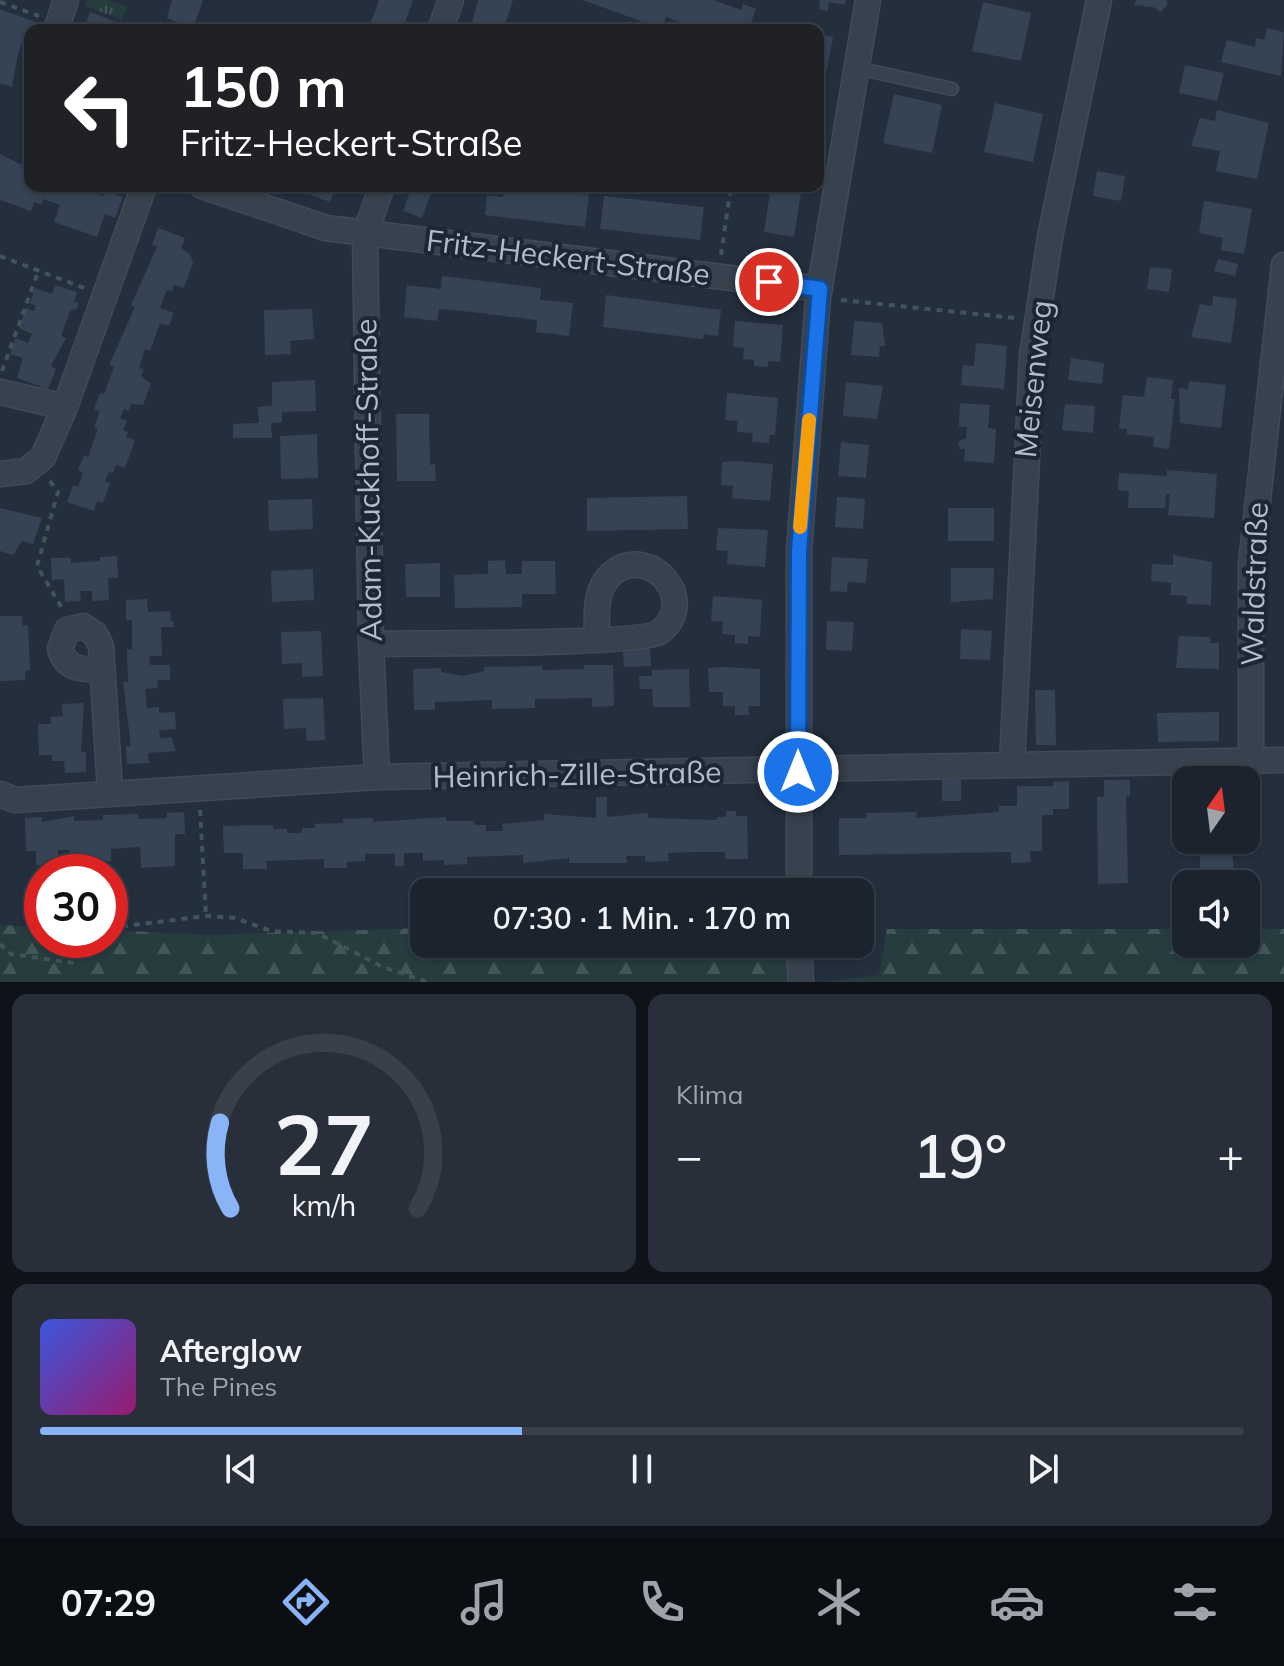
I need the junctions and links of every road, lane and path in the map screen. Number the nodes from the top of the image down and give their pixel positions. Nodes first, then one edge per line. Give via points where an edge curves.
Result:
1 (66, 0) edge
2 (451, 0) edge
3 (868, 0) edge
4 (1099, 0) edge
5 (0, 2) edge
6 (50, 24) edge
7 (58, 24) edge
8 (442, 24) edge
9 (857, 68) junction
10 (952, 89) dead end
11 (142, 192) edge
12 (220, 192) edge
13 (380, 192) edge
14 (730, 192) edge
15 (365, 234) junction
16 (0, 256) edge
17 (1284, 265) edge
18 (38, 272) junction
19 (718, 276) junction
20 (819, 293) junction
21 (106, 296) junction
22 (1037, 320) junction
23 (0, 376) edge
24 (0, 392) edge
25 (65, 407) junction
26 (36, 463) junction
27 (0, 474) edge
28 (74, 627) junction
29 (597, 640) dead end
30 (371, 644) junction
31 (101, 670) junction
32 (1284, 760) edge
33 (1251, 761) junction
34 (1012, 764) junction
35 (798, 772) junction
36 (377, 777) junction
37 (199, 787) junction
38 (110, 791) junction
39 (0, 794) edge
40 (799, 878) edge
41 (206, 916) junction
42 (128, 926) edge
43 (0, 944) edge
44 (24, 956) edge
45 (39, 958) edge
46 (79, 958) edge
47 (800, 958) edge
48 (428, 982) edge
49 (801, 982) edge

1 - 7 street
2 - 8 street
3 - 9 street
4 - 22 street, Meisenweg
5 - 6 path
9 - 10 lane
9 - 20 street
11 - 21 street
12 - 15 street, Fritz-Heckert-Straße via 326,228
13 - 15 street, Adam-Kuckhoff-Straße
14 - 19 path
15 - 19 street, Fritz-Heckert-Straße
15 - 30 street, Adam-Kuckhoff-Straße
16 - 18 path
17 - 33 street, Waldstraße via 1251,563
18 - 21 path
18 - 23 path
19 - 20 street, Fritz-Heckert-Straße
20 - 22 path
20 - 35 street via 799,551
21 - 25 street
22 - 34 street, Meisenweg
24 - 25 street
25 - 26 street
26 - 27 street via 26,471
26 - 28 path via 58,492 37,566
28 - 31 street via 90,629 99,638
28 - 31 street via 61,639 65,662
29 - 30 street
30 - 36 street, Adam-Kuckhoff-Straße
31 - 38 street
32 - 33 street, Heinrich-Zille-Straße
33 - 34 street, Heinrich-Zille-Straße
34 - 35 street, Heinrich-Zille-Straße
35 - 36 street, Heinrich-Zille-Straße
35 - 40 street
36 - 37 street, Heinrich-Zille-Straße
37 - 38 street, Heinrich-Zille-Straße
37 - 41 path
38 - 39 street, Heinrich-Zille-Straße via 15,800
41 - 42 path
41 - 48 path via 235,918 271,931 317,933 383,967
43 - 44 path via 11,954
45 - 46 path via 74,963
47 - 49 street

